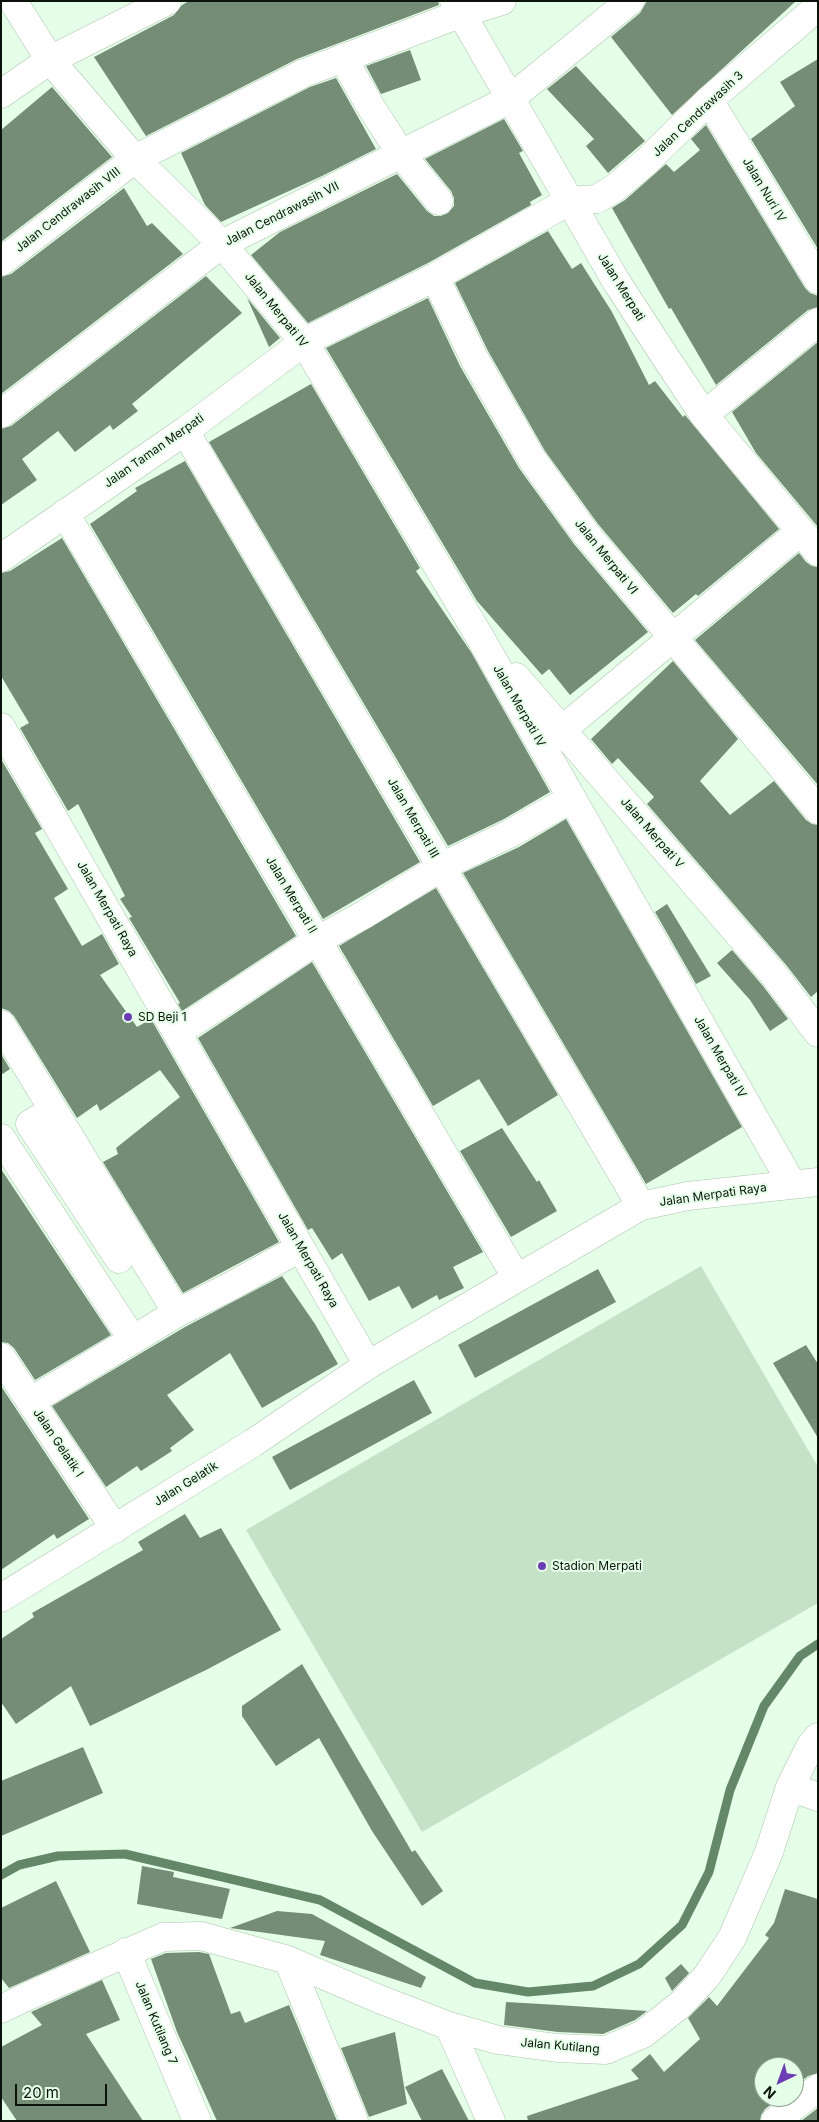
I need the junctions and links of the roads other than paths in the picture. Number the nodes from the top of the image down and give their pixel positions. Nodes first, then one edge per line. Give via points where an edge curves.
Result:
1 (13, 1) edge
2 (167, 1) edge
3 (502, 1) edge
4 (630, 1) edge
5 (457, 8) edge
6 (818, 8) edge
7 (343, 58) junction
8 (50, 60) junction
9 (1, 94) edge
10 (510, 98) junction
11 (709, 100) junction
12 (401, 154) junction
13 (135, 159) junction
14 (439, 201) dead end
15 (569, 201) junction
16 (222, 244) junction
17 (1, 262) edge
18 (435, 276) junction
19 (818, 280) edge
20 (818, 322) edge
21 (304, 342) junction
22 (1, 414) edge
23 (704, 415) junction
24 (185, 430) junction
25 (65, 512) junction
26 (800, 531) junction
27 (818, 552) edge
28 (1, 558) edge
29 (673, 638) junction
30 (481, 639) junction
31 (1, 727) edge
32 (562, 729) junction
33 (572, 798) junction
34 (818, 810) edge
35 (441, 867) junction
36 (318, 940) junction
37 (1, 1024) edge
38 (178, 1032) junction
39 (818, 1032) edge
40 (54, 1110) junction
41 (1, 1138) edge
42 (805, 1183) edge
43 (641, 1206) junction
44 (300, 1248) junction
45 (119, 1259) dead end
46 (516, 1277) junction
47 (177, 1313) junction
48 (132, 1340) junction
49 (1, 1357) edge
50 (368, 1365) junction
51 (30, 1401) junction
52 (115, 1528) junction
53 (1, 1598) edge
54 (818, 1737) edge
55 (790, 1787) junction
56 (818, 1797) edge
57 (126, 1952) junction
58 (288, 1960) junction
59 (1, 2009) edge
60 (449, 2026) junction
61 (818, 2088) edge
62 (197, 2121) edge
63 (354, 2121) edge
64 (491, 2121) edge
65 (775, 2121) edge

1 - 8 street, Jalan Merpati IV
2 - 8 street
3 - 5 street, Jalan Cendrawasih VIII
4 - 10 street, Jalan Cendrawasih VII
5 - 7 street, Jalan Cendrawasih VIII
5 - 10 street, Jalan Merpati
6 - 11 street, Jalan Cendrawasih 3
7 - 12 street
7 - 13 street, Jalan Cendrawasih VIII via 304,72
8 - 9 street
8 - 13 street, Jalan Merpati IV
10 - 12 street, Jalan Cendrawasih VII
10 - 15 street, Jalan Merpati
11 - 15 street, Jalan Cendrawasih 3 via 615,188 597,199
11 - 19 street, Jalan Nuri IV
12 - 14 street
12 - 16 street, Jalan Cendrawasih VII
13 - 16 street, Jalan Merpati IV
13 - 17 street, Jalan Cendrawasih VIII
15 - 18 street, Jalan Taman Merpati
15 - 23 street, Jalan Merpati via 616,281
16 - 21 street, Jalan Merpati IV
16 - 22 street, Jalan Cendrawasih VII
18 - 21 street, Jalan Taman Merpati
18 - 29 street, Jalan Merpati VI via 474,358 532,459 586,534
20 - 23 street
21 - 24 street, Jalan Taman Merpati
21 - 30 street, Jalan Merpati IV
23 - 26 street, Jalan Merpati
24 - 25 street, Jalan Taman Merpati
24 - 35 street, Jalan Merpati III
25 - 28 street, Jalan Taman Merpati
25 - 36 street, Jalan Merpati II
26 - 27 street, Jalan Merpati
26 - 29 street
29 - 32 street
29 - 34 street, Jalan Merpati VI
30 - 32 street, Jalan Merpati V
30 - 33 street, Jalan Merpati IV
31 - 38 street, Jalan Merpati Raya
32 - 39 street, Jalan Merpati V via 776,976
33 - 35 street via 511,833
33 - 42 street, Jalan Merpati IV
35 - 36 street
35 - 43 street, Jalan Merpati III
36 - 38 street
36 - 46 street, Jalan Merpati II
37 - 40 street
38 - 44 street, Jalan Merpati Raya
40 - 45 street via 30,1124
40 - 47 street
41 - 48 street
42 - 43 street, Jalan Merpati Raya via 688,1196
43 - 46 street, Jalan Merpati Raya
44 - 47 street
44 - 50 street, Jalan Merpati Raya
46 - 50 street, Jalan Merpati Raya
47 - 48 street
48 - 51 street
49 - 51 street, Jalan Gelatik I
50 - 52 street, Jalan Gelatik via 253,1443
51 - 52 street, Jalan Gelatik I
52 - 53 street, Jalan Gelatik
54 - 55 street, Jalan Kutilang
55 - 56 street
55 - 60 street, Jalan Kutilang via 769,1852 732,1938 707,1976 680,2004 642,2034 606,2050 596,2050 498,2040
57 - 58 street, Jalan Kutilang via 162,1937 201,1936
57 - 59 street, Jalan Kutilang
57 - 62 street, Jalan Kutilang 7
58 - 60 street, Jalan Kutilang
58 - 63 street
60 - 64 street
61 - 65 street

